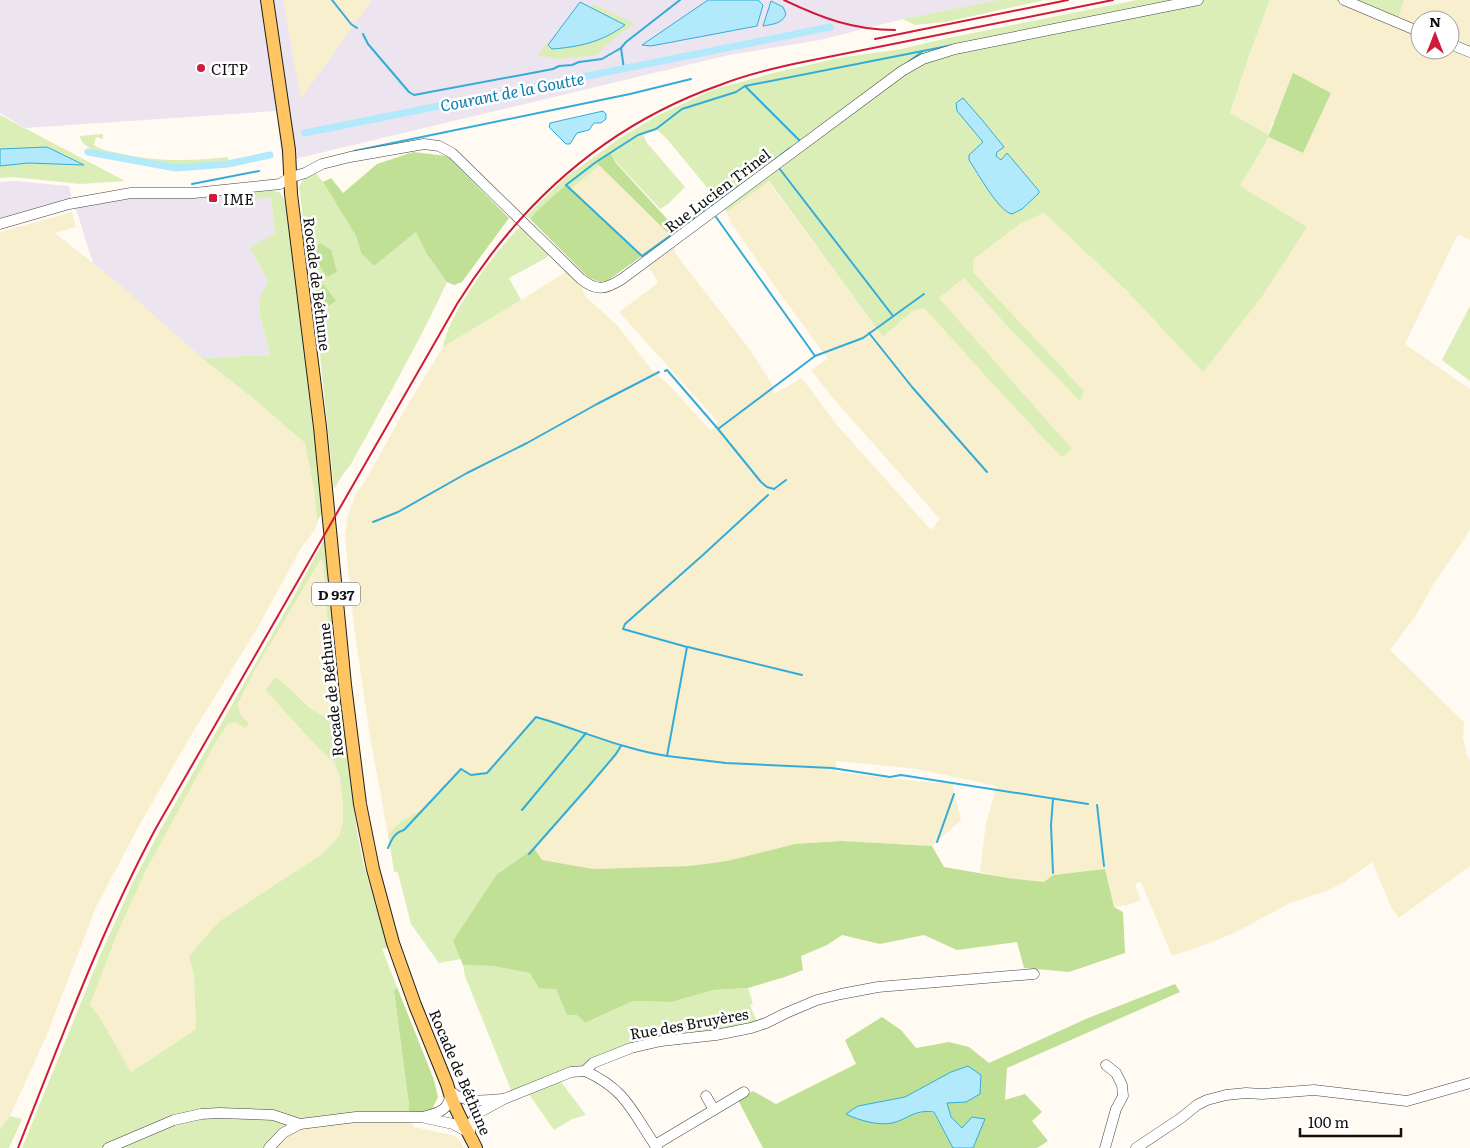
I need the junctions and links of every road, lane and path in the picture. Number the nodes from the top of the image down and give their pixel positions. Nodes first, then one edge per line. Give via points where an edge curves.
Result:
1 (267, 0) edge
2 (1198, 0) edge
3 (1344, 0) edge
4 (1410, 28) edge
5 (290, 178) junction
6 (0, 224) edge
7 (1034, 974) dead end
8 (1106, 1065) dead end
9 (585, 1071) junction
10 (1470, 1083) edge
11 (450, 1090) junction
12 (744, 1092) dead end
13 (706, 1096) dead end
14 (504, 1099) junction
15 (714, 1110) junction
16 (421, 1117) junction
17 (300, 1124) junction
18 (468, 1131) junction
19 (475, 1146) edge
20 (656, 1146) edge
21 (108, 1148) edge
22 (269, 1148) edge
23 (1106, 1148) edge
24 (1136, 1148) edge

1 - 5 main road, Rocade de Béthune / D 937 via 289,150
2 - 5 street, Rue Lucien Trinel via 955,49 923,59 902,71 608,287 593,287 581,279 452,153 439,146 417,145 350,157 322,164
3 - 4 street
5 - 6 street, Rue Lucien Trinel via 280,184 194,193 131,192 69,204
5 - 11 main road, Rocade de Béthune / D 937 via 360,804 393,943
7 - 9 street, Rue des Bruyères via 878,987 841,994 817,1000 751,1028 631,1048 593,1063
8 - 23 street via 1116,1074 1123,1096 1116,1109
9 - 14 street, Rue des Bruyères via 571,1072
9 - 20 street via 617,1090 632,1107
10 - 24 street via 1407,1100 1314,1090 1226,1095 1197,1105
11 - 14 street, Rue des Bruyères via 457,1096 475,1101
11 - 16 street via 446,1108
11 - 18 main road, Rocade de Béthune / D 937
12 - 15 street
13 - 15 street
14 - 18 street, Rue des Bruyères via 480,1112
15 - 20 street
16 - 17 street via 356,1117
16 - 18 street
17 - 21 street via 267,1114 202,1114 166,1122
17 - 22 street via 283,1133
18 - 19 main road, Rocade de Béthune / D 937

